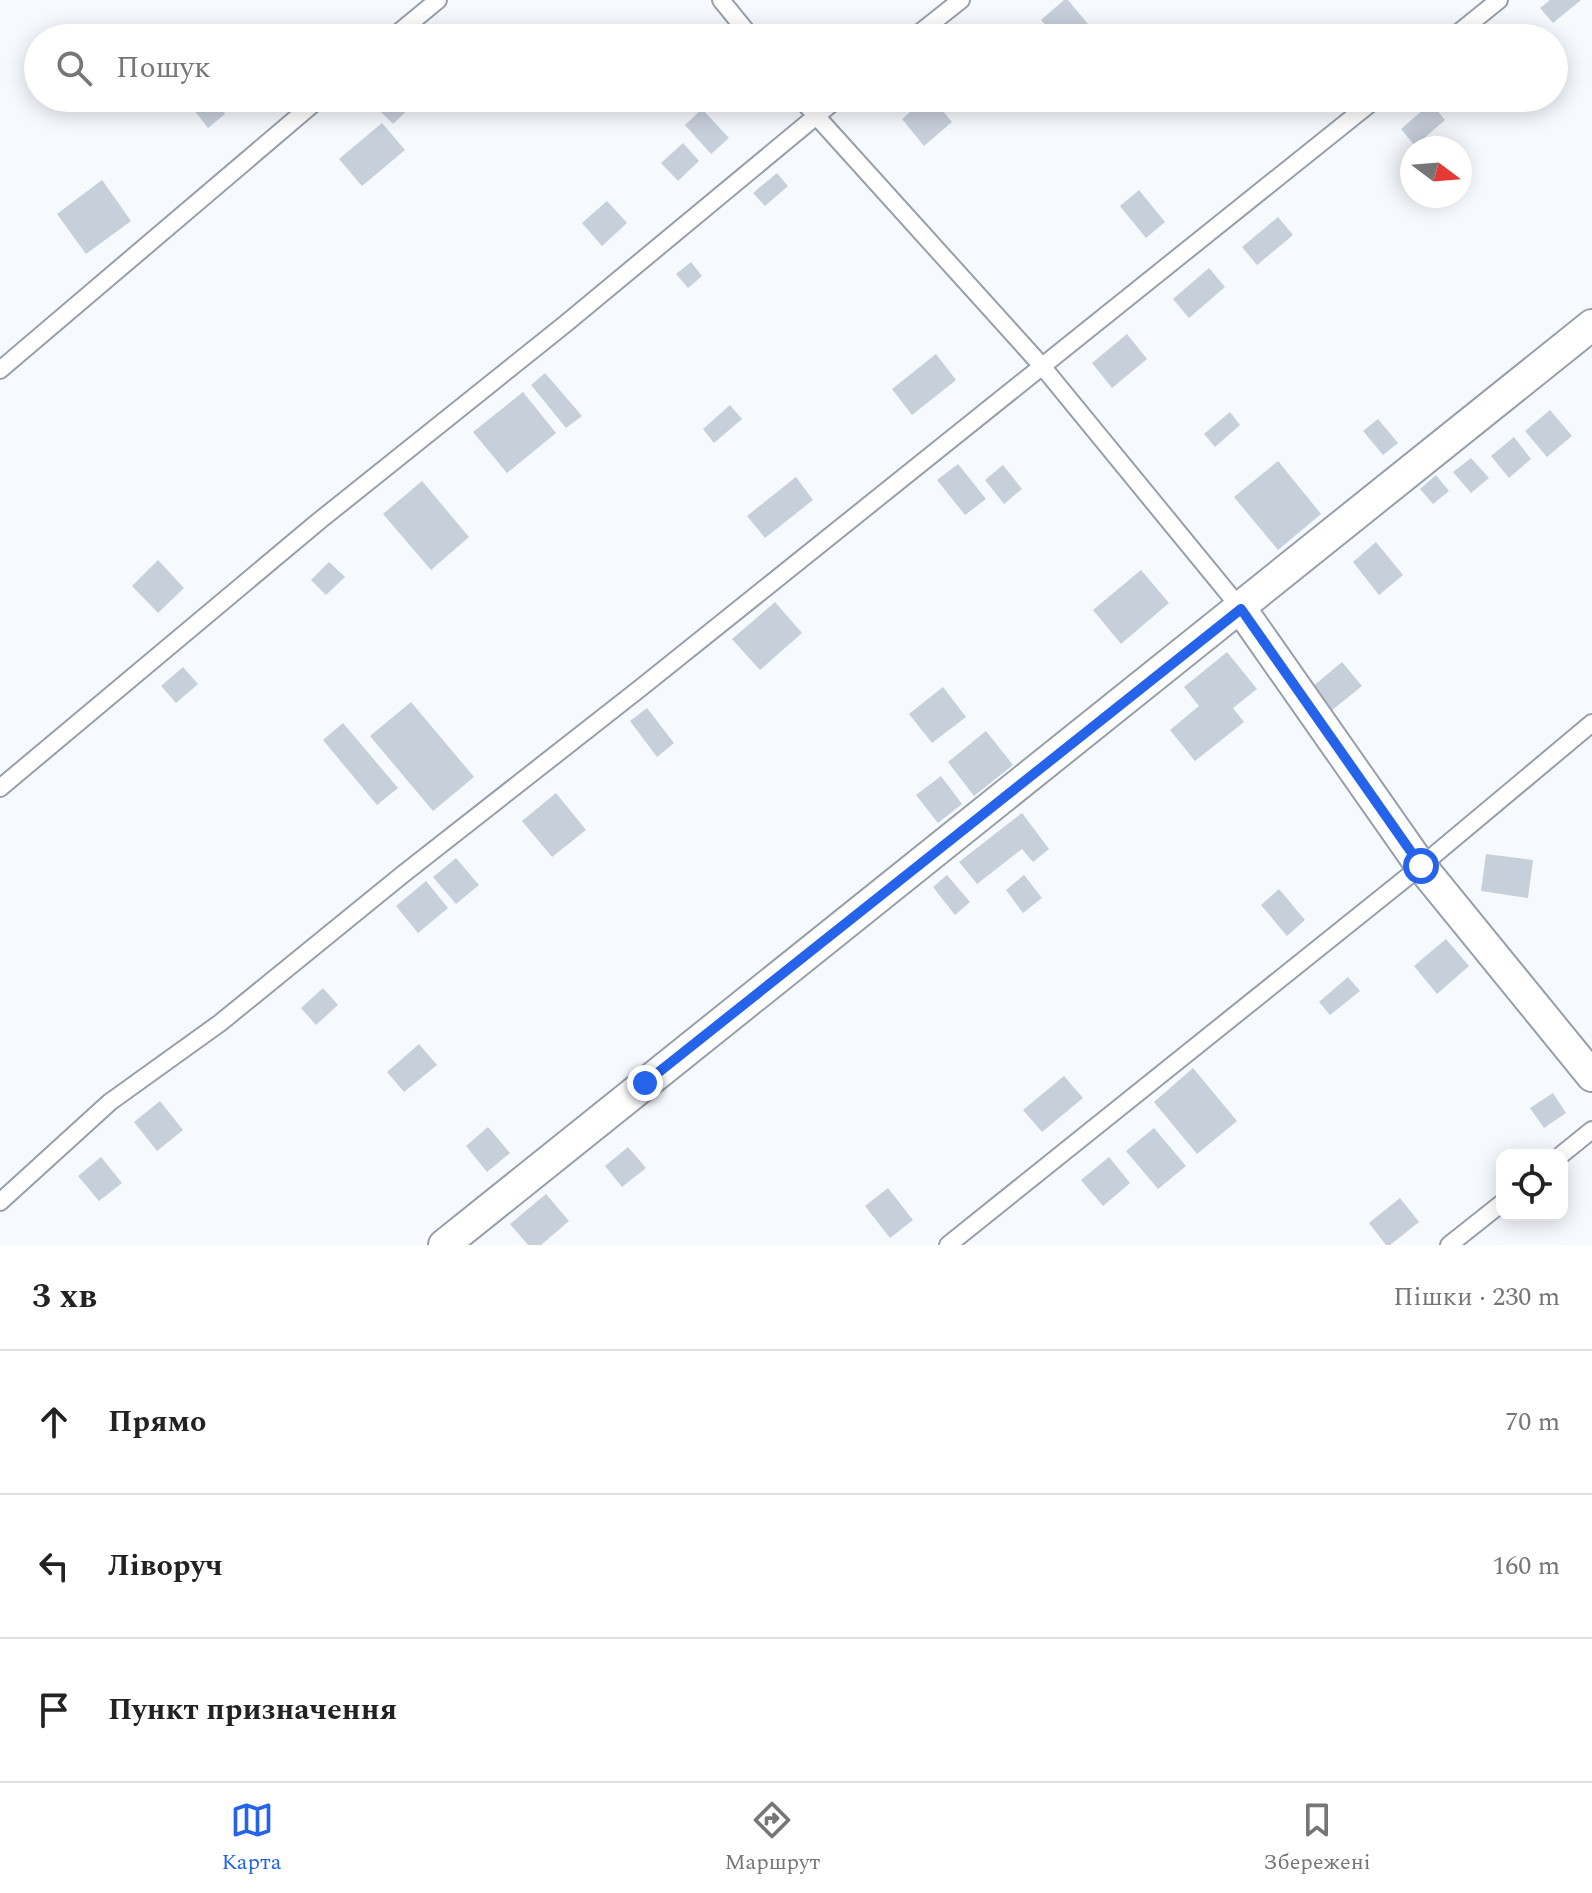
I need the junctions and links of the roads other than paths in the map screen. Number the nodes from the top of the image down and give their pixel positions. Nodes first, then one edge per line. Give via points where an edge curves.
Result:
1 (438, 0) edge
2 (721, 0) edge
3 (961, 0) edge
4 (1499, 0) edge
5 (409, 24) edge
6 (741, 24) edge
7 (931, 24) edge
8 (1469, 24) edge
9 (304, 112) edge
10 (811, 112) edge
11 (821, 112) edge
12 (1360, 112) edge
13 (815, 117) junction
14 (1592, 325) edge
15 (1042, 366) junction
16 (0, 370) edge
17 (1241, 609) junction
18 (1592, 723) edge
19 (0, 788) edge
20 (1421, 866) junction
21 (1592, 1076) edge
22 (1592, 1130) edge
23 (1568, 1149) edge
24 (0, 1202) edge
25 (1496, 1208) edge
26 (444, 1245) edge
27 (948, 1245) edge
28 (1449, 1245) edge

1 - 5 lane
2 - 6 lane
3 - 7 lane
4 - 8 lane
9 - 16 lane
10 - 13 lane
11 - 13 lane
12 - 15 lane
13 - 15 lane
13 - 19 lane
14 - 17 street
15 - 17 lane
15 - 24 lane via 220,1023 110,1102
17 - 20 street
17 - 26 street
18 - 20 lane
20 - 21 street
20 - 27 lane
22 - 23 lane
25 - 28 lane

